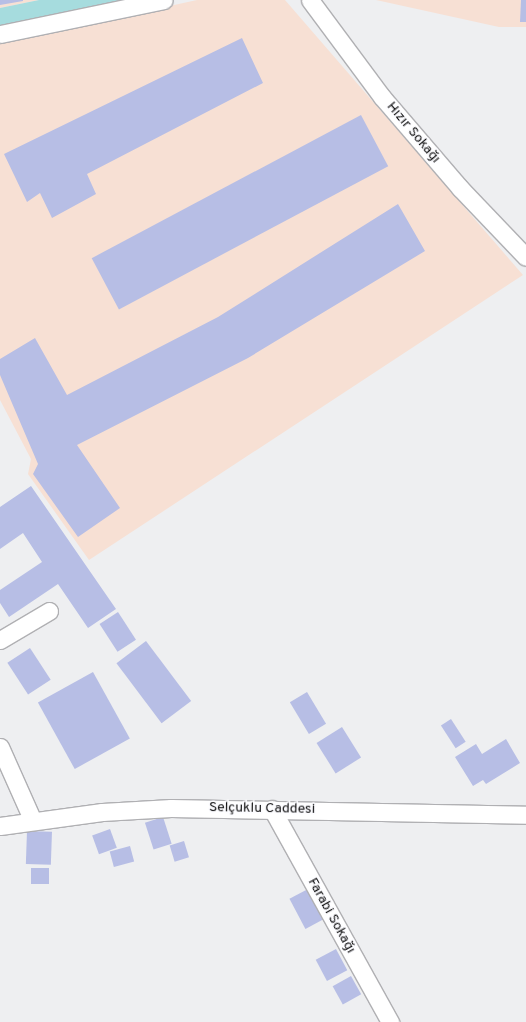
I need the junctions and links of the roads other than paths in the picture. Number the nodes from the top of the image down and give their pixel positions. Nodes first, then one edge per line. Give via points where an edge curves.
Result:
1 (164, 0) edge
2 (310, 0) edge
3 (0, 34) edge
4 (526, 257) edge
5 (49, 611) dead end
6 (0, 640) edge
7 (0, 747) edge
8 (272, 809) junction
9 (526, 815) edge
10 (33, 821) junction
11 (0, 826) edge
12 (390, 1022) edge

1 - 3 street
2 - 4 street, Hızır Sokağı via 396,114
5 - 6 street
7 - 10 street
8 - 9 street, Selçuklu Caddesi
8 - 10 street, Selçuklu Caddesi via 171,808
8 - 12 street, Farabi Sokağı
10 - 11 street, Selçuklu Caddesi

